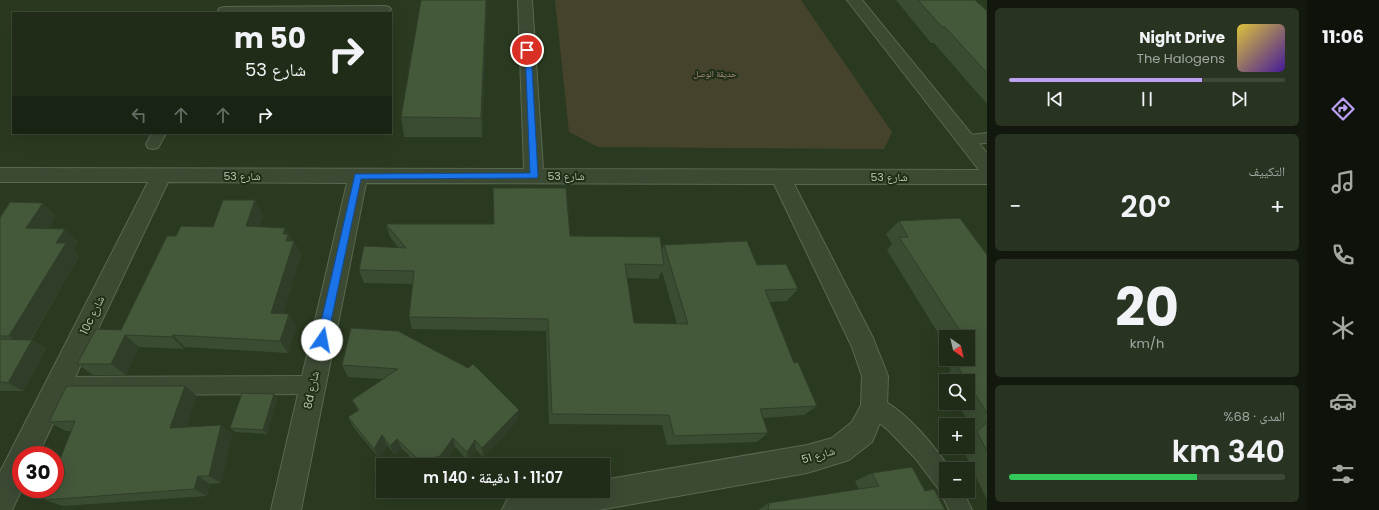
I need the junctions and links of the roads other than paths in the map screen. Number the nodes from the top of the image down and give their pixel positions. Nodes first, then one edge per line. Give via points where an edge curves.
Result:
1 (525, 0) edge
2 (854, 0) edge
3 (385, 7) edge
4 (225, 8) edge
5 (987, 138) edge
6 (966, 139) junction
7 (987, 166) edge
8 (0, 175) edge
9 (161, 176) junction
10 (358, 176) junction
11 (534, 176) junction
12 (780, 176) junction
13 (987, 177) edge
14 (312, 385) junction
15 (58, 386) junction
16 (874, 406) junction
17 (28, 446) edge
18 (939, 472) edge
19 (12, 478) edge
20 (955, 498) edge
21 (0, 503) edge
22 (286, 510) edge
23 (517, 510) edge
24 (961, 510) edge

1 - 11 street
2 - 6 street
3 - 4 lane
5 - 6 lane
6 - 7 street
8 - 9 street, شارع 53
9 - 10 street, شارع 53
9 - 15 street, 10c شارع
10 - 11 street, شارع 53
10 - 14 street, 8d شارع
11 - 12 street, شارع 53
12 - 13 street, شارع 53
12 - 16 street, شارع 51 via 864,346 875,376
14 - 15 lane
14 - 22 street, 8d شارع
15 - 17 street, 10c شارع
16 - 18 lane via 914,439
16 - 23 street, شارع 51 via 862,432 839,450 807,459
19 - 21 street
20 - 24 lane

